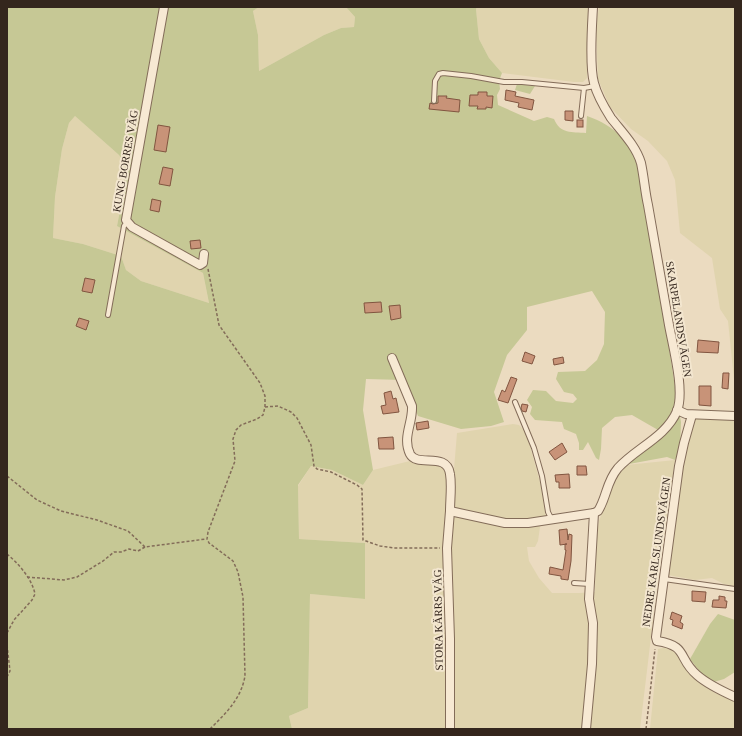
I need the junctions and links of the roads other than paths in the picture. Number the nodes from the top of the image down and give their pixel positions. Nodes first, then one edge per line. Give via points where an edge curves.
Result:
1 (164, 7) edge
2 (593, 7) edge
3 (595, 86) junction
4 (584, 88) junction
5 (434, 101) dead end
6 (581, 116) dead end
7 (127, 222) junction
8 (204, 254) dead end
9 (108, 315) dead end
10 (392, 358) dead end
11 (514, 402) dead end
12 (677, 410) junction
13 (692, 415) junction
14 (735, 416) edge
15 (450, 511) junction
16 (594, 513) junction
17 (551, 518) junction
18 (664, 579) junction
19 (574, 583) dead end
20 (590, 584) junction
21 (735, 589) edge
22 (735, 697) edge
23 (450, 729) edge
24 (586, 729) edge

1 - 7 street, KUNG BORRES VÄG via 126,216
2 - 3 street, SKARPELANDSVÄGEN via 592,62
3 - 4 lane
3 - 12 street, SKARPELANDSVÄGEN via 604,107 632,145 640,163 677,369
4 - 5 lane via 504,82 443,73 436,78
4 - 6 lane
7 - 8 street, KUNG BORRES VÄG via 200,265 203,263
7 - 9 lane via 124,226
10 - 15 street, STORA KÄRRS VÄG via 412,406 407,434 410,453 416,459 440,461 446,465 450,474
11 - 17 lane via 534,448
12 - 13 street
12 - 16 street, SKARPELANDSVÄGEN via 666,428 619,467 610,479 601,507
13 - 14 street
13 - 18 street, NEDRE KARLSLUNDSVÄGEN via 680,466
15 - 17 street via 505,523 528,523
15 - 23 street, STORA KÄRRS VÄG via 447,548
16 - 17 street
16 - 20 street, SKARPELANDSVÄGEN
18 - 21 lane
18 - 22 street, NEDRE KARLSLUNDSVÄGEN via 657,641 676,646 698,676
19 - 20 lane
20 - 24 street, SKARPELANDSVÄGEN via 589,599 593,623 592,664

